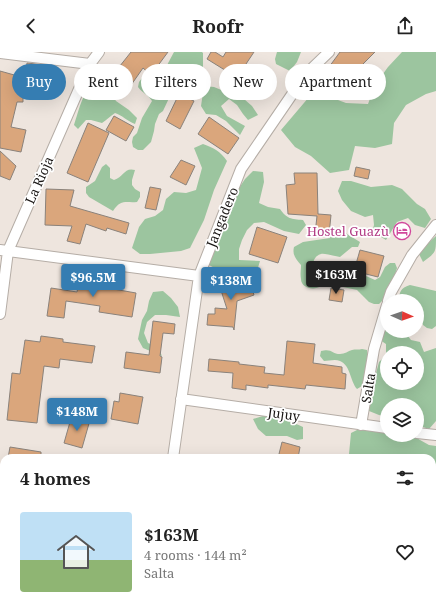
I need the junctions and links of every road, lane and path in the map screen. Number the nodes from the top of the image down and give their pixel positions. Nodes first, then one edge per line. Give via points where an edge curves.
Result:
1 (99, 52) edge
2 (329, 52) edge
3 (0, 53) edge
4 (15, 54) edge
5 (90, 64) joint
6 (74, 99) edge
7 (436, 225) edge
8 (4, 250) edge
9 (199, 276) junction
10 (390, 294) edge
11 (0, 314) edge
12 (380, 329) edge
13 (181, 399) junction
14 (362, 425) junction
15 (380, 427) edge
16 (424, 434) edge
17 (436, 435) edge
18 (173, 454) edge

1 - 5 street, La Rioja
2 - 9 street, Jangadero via 306,74 241,169
3 - 4 street
4 - 5 street
6 - 8 street, La Rioja
7 - 10 street via 412,255
8 - 9 street
8 - 11 street, La Rioja
9 - 13 street, Jangadero
12 - 14 street, Salta via 374,349
13 - 14 street, Jujuy
13 - 18 street, Jangadero
14 - 15 street, Jujuy
16 - 17 street

